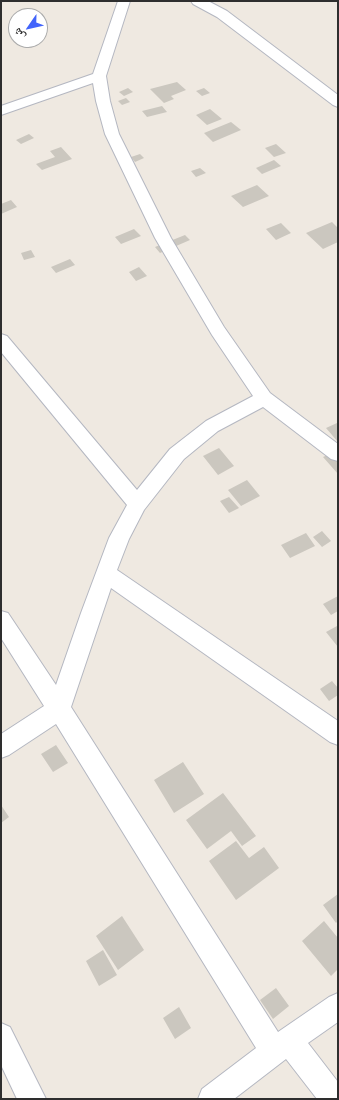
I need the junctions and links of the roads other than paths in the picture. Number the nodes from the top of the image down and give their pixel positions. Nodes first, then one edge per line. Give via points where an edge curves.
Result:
1 (124, 1) edge
2 (198, 1) edge
3 (99, 76) junction
4 (338, 102) edge
5 (1, 111) edge
6 (1, 340) edge
7 (264, 398) junction
8 (338, 454) edge
9 (137, 504) junction
10 (106, 572) junction
11 (1, 620) edge
12 (59, 709) junction
13 (338, 734) edge
14 (1, 747) edge
15 (338, 1006) edge
16 (1, 1036) edge
17 (281, 1046) junction
18 (32, 1099) edge
19 (212, 1099) edge
20 (334, 1099) edge

1 - 3 street
2 - 4 street via 222,14
3 - 5 street
3 - 7 street via 112,134 163,238 218,331
6 - 9 street
7 - 8 street
7 - 9 street via 212,426 177,454
9 - 10 street via 119,538
10 - 12 street
10 - 13 street
11 - 12 street
12 - 14 street
12 - 17 street
15 - 17 street
16 - 18 street
17 - 19 street
17 - 20 street

